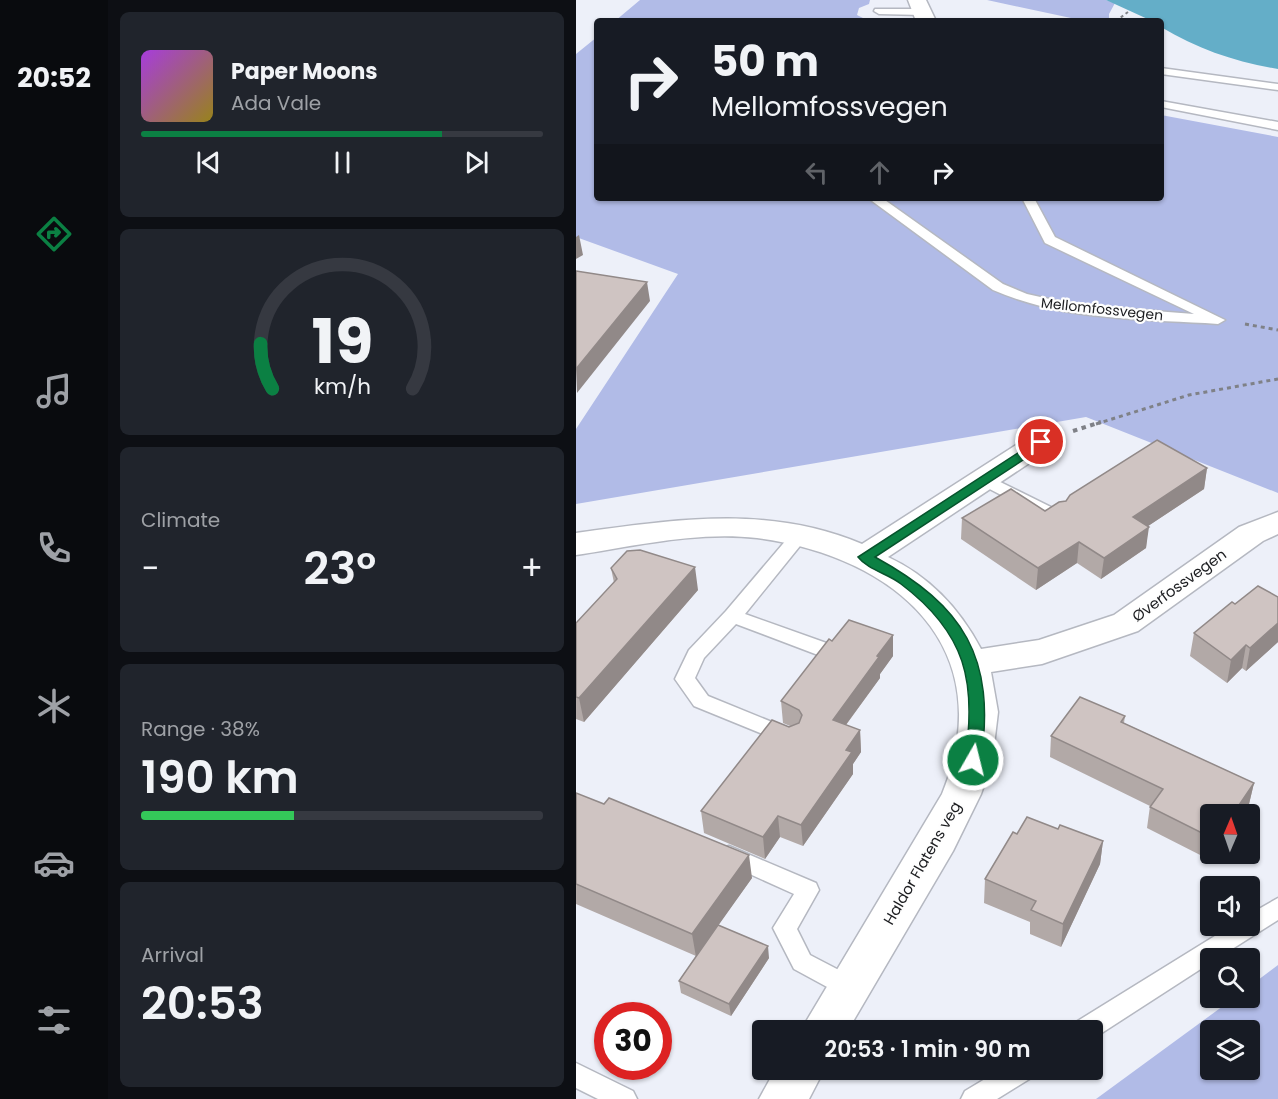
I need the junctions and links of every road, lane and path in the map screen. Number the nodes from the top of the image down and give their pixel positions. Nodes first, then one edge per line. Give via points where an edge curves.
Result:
1 (879, 11) dead end
2 (922, 11) edge
3 (1128, 12) dead end
4 (1120, 18) edge
5 (1164, 71) edge
6 (1278, 87) edge
7 (1164, 105) edge
8 (1278, 126) edge
9 (878, 201) edge
10 (1030, 201) edge
11 (1278, 379) edge
12 (1041, 442) joint
13 (984, 478) junction
14 (1058, 517) edge
15 (1278, 522) edge
16 (799, 536) junction
17 (576, 544) edge
18 (865, 557) junction
19 (733, 616) junction
20 (825, 650) edge
21 (972, 663) junction
22 (792, 738) edge
23 (704, 844) edge
24 (1278, 908) edge
25 (849, 987) junction
26 (830, 1020) edge
27 (1101, 1020) edge
28 (576, 1075) edge
29 (795, 1080) edge
30 (1005, 1080) edge
31 (624, 1099) edge
32 (783, 1099) edge
33 (974, 1099) edge

1 - 2 lane
3 - 4 path
5 - 6 lane
7 - 8 lane
9 - 10 lane, Mellomfossvegen via 1020,299 1052,307 1218,320 1050,240
11 - 12 path via 1145,406
12 - 13 street
13 - 14 lane
13 - 18 street
15 - 21 street, Øverfossvegen via 1251,534 1126,623 1042,652
16 - 17 street, Haldor Flatens veg via 756,528 712,527
16 - 18 street, Haldor Flatens veg
16 - 19 lane
18 - 21 street, Haldor Flatens veg via 905,579 930,601 953,626
19 - 20 lane
19 - 22 lane via 696,655 685,679 701,701
21 - 25 street, Haldor Flatens veg via 978,727 964,789
23 - 25 lane via 808,890 785,928 802,962
24 - 27 lane
25 - 26 street, Haldor Flatens veg
28 - 31 lane
29 - 32 street
30 - 33 lane

